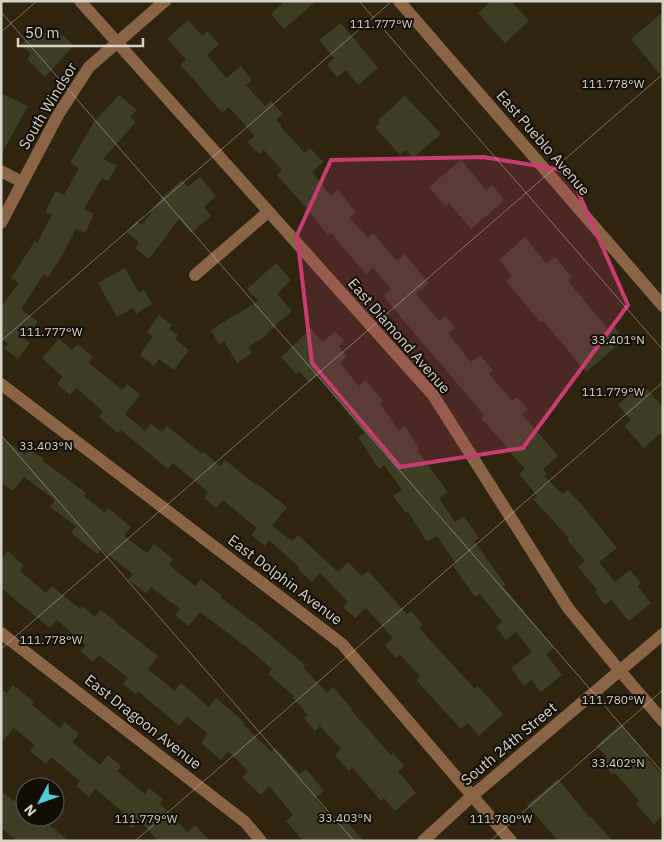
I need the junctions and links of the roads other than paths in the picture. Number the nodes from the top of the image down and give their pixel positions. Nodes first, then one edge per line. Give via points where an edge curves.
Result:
1 (80, 1) edge
2 (164, 1) edge
3 (399, 1) edge
4 (117, 42) junction
5 (1, 171) edge
6 (22, 182) junction
7 (268, 212) junction
8 (1, 223) edge
9 (195, 275) dead end
10 (663, 306) edge
11 (1, 384) edge
12 (1, 632) edge
13 (663, 634) edge
14 (620, 671) junction
15 (663, 721) edge
16 (472, 796) junction
17 (261, 841) edge
18 (423, 841) edge
19 (511, 841) edge

1 - 4 street, East Diamond Avenue
2 - 4 street, South Windsor
3 - 10 street, East Pueblo Avenue
4 - 6 street, South Windsor via 89,67 58,114
4 - 7 street, East Diamond Avenue
5 - 6 street
6 - 8 street, South Windsor
7 - 9 street
7 - 14 street, East Diamond Avenue via 433,396 568,608
11 - 16 street, East Dolphin Avenue via 342,644
12 - 17 street, East Dragoon Avenue via 245,822
13 - 14 street, South 24th Street
14 - 15 street, East Diamond Avenue
14 - 16 street, South 24th Street
16 - 18 street, South 24th Street
16 - 19 street, East Dolphin Avenue

